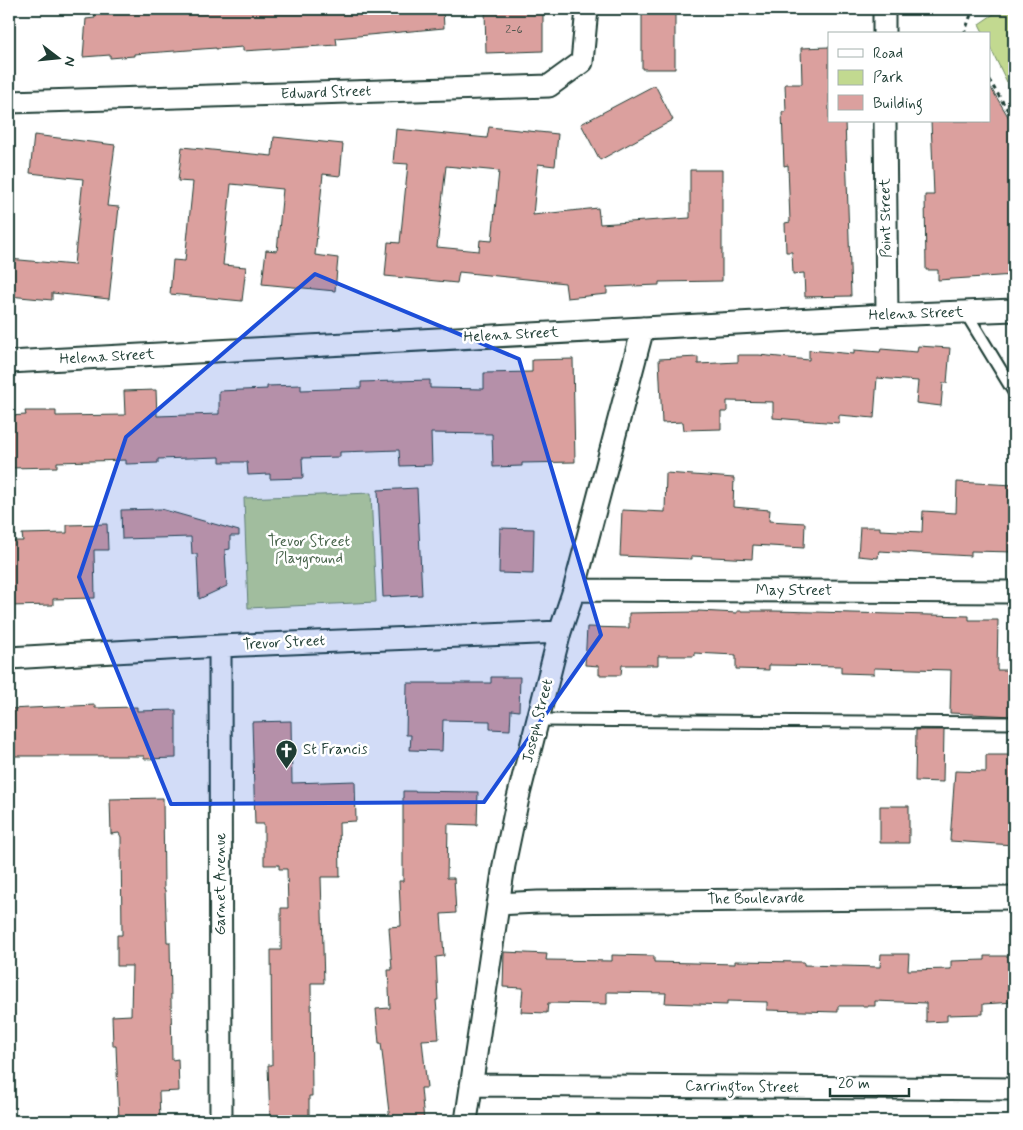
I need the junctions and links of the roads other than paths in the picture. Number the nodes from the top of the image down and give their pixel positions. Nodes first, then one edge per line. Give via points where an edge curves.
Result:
1 (587, 9) edge
2 (884, 9) edge
3 (884, 32) edge
4 (9, 102) edge
5 (885, 122) edge
6 (1014, 310) edge
7 (966, 312) junction
8 (887, 315) junction
9 (643, 328) junction
10 (9, 362) edge
11 (1014, 392) edge
12 (574, 590) junction
13 (1014, 592) edge
14 (560, 632) junction
15 (220, 646) junction
16 (9, 658) edge
17 (538, 720) junction
18 (1014, 723) edge
19 (1014, 898) edge
20 (498, 904) junction
21 (471, 1085) junction
22 (1014, 1089) edge
23 (221, 1121) edge
24 (466, 1121) edge

1 - 4 street, Edward Street via 582,62 549,86
2 - 3 street
5 - 8 street, Point Street
6 - 7 street, Helena Street
7 - 8 street, Helena Street
7 - 11 lane
8 - 9 street, Helena Street
9 - 10 street, Helena Street
9 - 12 street, Joseph Street
12 - 13 street, May Street
12 - 14 street, Joseph Street
14 - 15 street, Trevor Street
14 - 17 street, Joseph Street
15 - 16 street, Trevor Street
15 - 23 street, Garnet Avenue
17 - 18 lane
17 - 20 street, Joseph Street via 518,798
19 - 20 street, The Boulevarde
20 - 21 street, Joseph Street
21 - 22 street, Carrington Street
21 - 24 street, Joseph Street

